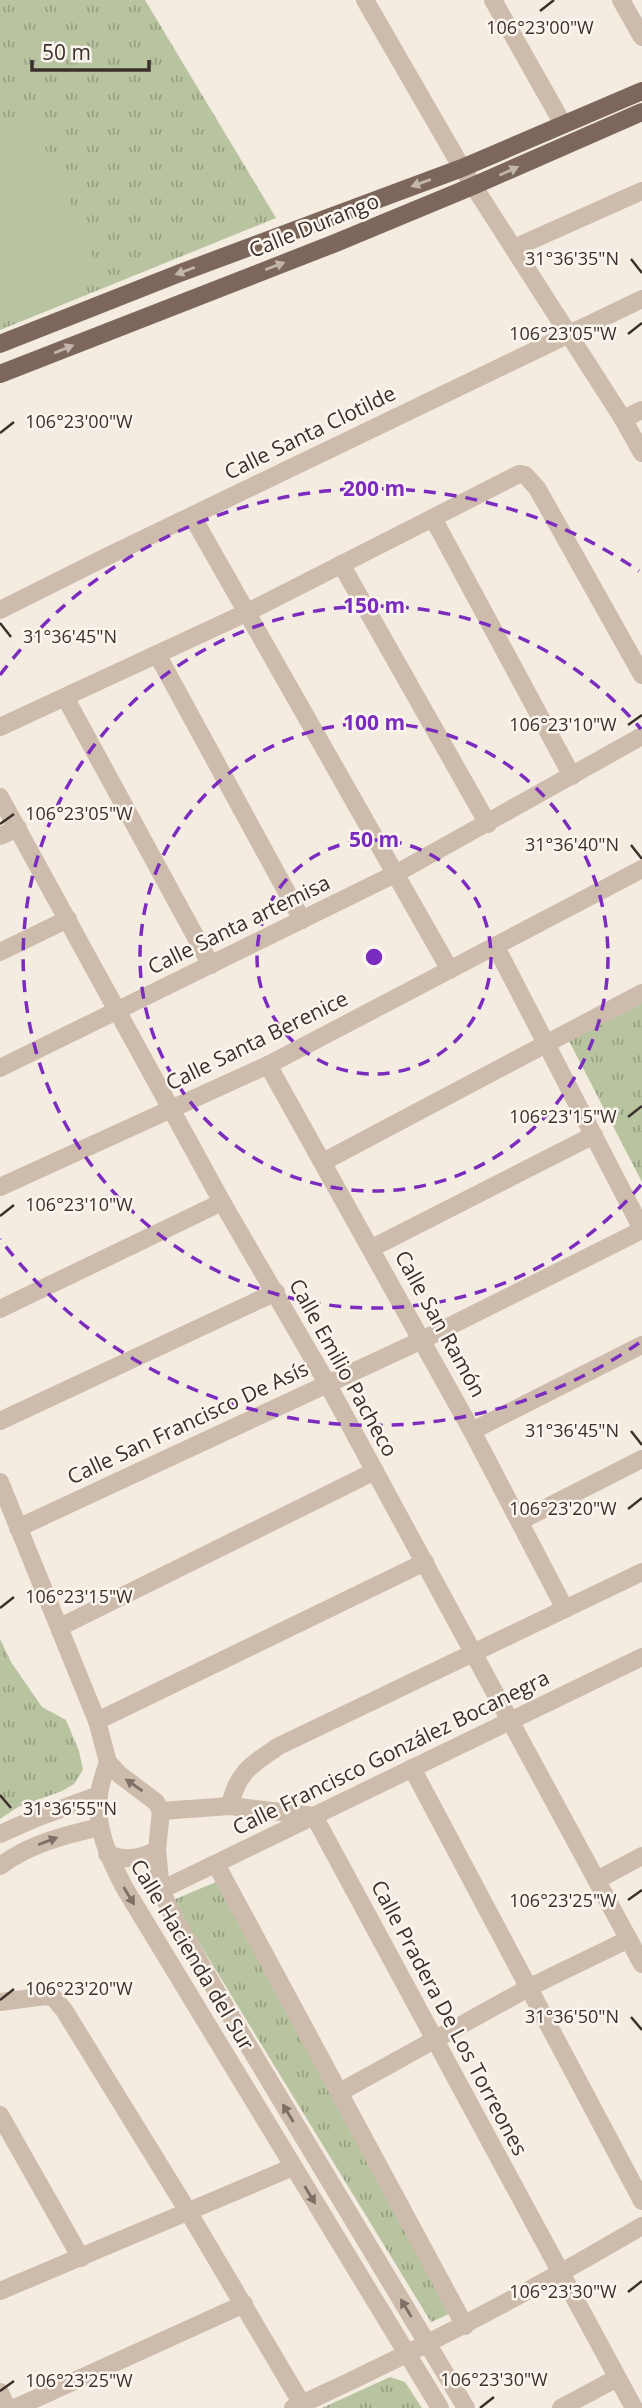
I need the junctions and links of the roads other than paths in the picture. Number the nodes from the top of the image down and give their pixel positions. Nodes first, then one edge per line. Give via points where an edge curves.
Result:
1 (365, 0) edge
2 (494, 0) edge
3 (621, 0) edge
4 (642, 37) edge
5 (642, 91) edge
6 (642, 112) edge
7 (563, 124) junction
8 (462, 168) junction
9 (473, 186) junction
10 (642, 191) edge
11 (514, 248) junction
12 (642, 299) edge
13 (568, 333) junction
14 (0, 344) edge
15 (0, 374) edge
16 (642, 410) edge
17 (623, 419) junction
18 (642, 453) edge
19 (192, 516) junction
20 (433, 518) junction
21 (341, 564) junction
22 (0, 610) edge
23 (248, 612) junction
24 (157, 654) junction
25 (642, 675) edge
26 (65, 697) junction
27 (0, 727) edge
28 (642, 736) edge
29 (572, 776) junction
30 (0, 797) edge
31 (488, 824) junction
32 (18, 828) junction
33 (0, 836) edge
34 (642, 869) edge
35 (397, 873) junction
36 (68, 919) junction
37 (302, 920) junction
38 (496, 947) junction
39 (0, 952) edge
40 (211, 965) junction
41 (450, 970) junction
42 (642, 993) edge
43 (118, 1010) junction
44 (545, 1044) junction
45 (268, 1065) junction
46 (0, 1068) edge
47 (172, 1108) junction
48 (594, 1135) junction
49 (323, 1162) junction
50 (0, 1187) edge
51 (222, 1202) junction
52 (642, 1229) edge
53 (372, 1248) junction
54 (276, 1292) junction
55 (0, 1309) edge
56 (422, 1340) junction
57 (642, 1345) edge
58 (327, 1383) junction
59 (0, 1421) edge
60 (472, 1431) junction
61 (642, 1459) edge
62 (375, 1471) junction
63 (0, 1482) edge
64 (520, 1521) junction
65 (18, 1528) junction
66 (425, 1562) junction
67 (642, 1572) edge
68 (565, 1609) junction
69 (60, 1627) junction
70 (474, 1652) junction
71 (642, 1657) edge
72 (511, 1719) junction
73 (97, 1721) junction
74 (108, 1762) junction
75 (412, 1768) junction
76 (99, 1795) junction
77 (230, 1806) junction
78 (161, 1811) junction
79 (314, 1816) junction
80 (100, 1827) junction
81 (0, 1834) edge
82 (157, 1850) junction
83 (107, 1854) junction
84 (642, 1856) edge
85 (216, 1864) junction
86 (0, 1866) edge
87 (597, 1880) junction
88 (161, 1890) junction
89 (629, 1939) junction
90 (642, 1964) edge
91 (530, 1987) junction
92 (0, 2002) edge
93 (435, 2039) junction
94 (340, 2092) junction
95 (0, 2115) edge
96 (293, 2167) junction
97 (642, 2201) edge
98 (189, 2213) junction
99 (642, 2226) edge
100 (81, 2258) junction
101 (561, 2274) junction
102 (0, 2291) edge
103 (244, 2304) junction
104 (465, 2326) junction
105 (428, 2344) junction
106 (408, 2355) junction
107 (617, 2378) junction
108 (0, 2392) edge
109 (297, 2406) edge
110 (7, 2408) edge
111 (15, 2408) edge
112 (440, 2408) edge
113 (466, 2408) edge
114 (561, 2408) edge
115 (634, 2408) edge

1 - 8 street
2 - 7 street
3 - 4 street
5 - 7 main road, Calle Durango
9 -> 6 main road, Calle Durango
7 - 8 main road, Calle Durango
8 - 9 street
8 -> 14 main road, Calle Durango
9 - 11 street
15 -> 9 main road, Calle Durango
10 - 11 street
11 - 13 street
12 - 13 street, Calle Santa Clotilde
13 - 17 street
13 - 19 street, Calle Santa Clotilde
16 - 17 street
17 - 18 street
19 - 22 street, Calle Santa Clotilde
19 - 23 street
20 - 21 street
20 - 25 street via 513,476 525,475 537,488
20 - 29 street
21 - 23 street
21 - 31 street
23 - 24 street
23 - 35 street
24 - 26 street
24 - 37 street
26 - 27 street
26 - 40 street
28 - 29 street, Calle Santa artemisa
29 - 31 street, Calle Santa artemisa
30 - 32 street, Calle Emilio Pacheco
31 - 35 street, Calle Santa artemisa
32 - 33 street
32 - 36 street, Calle Emilio Pacheco
34 - 38 street, Calle Santa Berenice
35 - 37 street, Calle Santa artemisa
35 - 41 street
36 - 39 street
36 - 43 street, Calle Emilio Pacheco
37 - 40 street, Calle Santa artemisa
38 - 41 street, Calle Santa Berenice
38 - 44 street
40 - 43 street, Calle Santa artemisa
41 - 45 street, Calle Santa Berenice
42 - 44 street
43 - 46 street, Calle Santa artemisa
43 - 47 street, Calle Emilio Pacheco
44 - 48 street
44 - 49 street
45 - 47 street, Calle Santa Berenice
45 - 49 street, Calle San Ramón
47 - 50 street, Calle Santa Berenice
47 - 51 street, Calle Emilio Pacheco
48 - 52 street
48 - 53 street
49 - 53 street, Calle San Ramón
51 - 54 street, Calle Emilio Pacheco
51 - 55 street
52 - 56 street, Calle San Francisco De Asís
53 - 56 street, Calle San Ramón
54 - 58 street, Calle Emilio Pacheco
54 - 59 street
56 - 58 street, Calle San Francisco De Asís
56 - 60 street, Calle San Ramón
57 - 60 street
58 - 62 street, Calle Emilio Pacheco
58 - 65 street, Calle San Francisco De Asís
60 - 64 street, Calle San Ramón
61 - 64 street
62 - 66 street, Calle Emilio Pacheco
62 - 69 street
63 - 65 street
64 - 68 street, Calle San Ramón
65 - 69 street
66 - 70 street, Calle Emilio Pacheco
66 - 73 street
67 - 68 street
68 - 70 street
69 - 73 street
70 - 72 street, Calle Emilio Pacheco
70 - 77 street via 279,1746 234,1785
71 - 72 street, Calle Francisco González Bocanegra
72 - 75 street, Calle Francisco González Bocanegra
72 - 87 street, Calle Emilio Pacheco
73 - 74 street
74 - 76 street, Calle Hacienda del Sur
78 -> 74 street via 149,1795
75 - 79 street, Calle Francisco González Bocanegra
75 - 91 street
76 - 80 street, Calle Hacienda del Sur
76 - 81 street
77 - 78 street
77 - 79 street
78 - 82 street, Calle Hacienda del Sur
79 - 85 street, Calle Francisco González Bocanegra
79 - 93 street, Calle Pradera De Los Torreones
80 - 83 street, Calle Hacienda del Sur
86 -> 80 street via 54,1838
82 - 83 street via 132,1859
82 - 88 street, Calle Hacienda del Sur
83 -> 96 street, Calle Hacienda del Sur
84 - 87 street
85 - 88 street, Calle Francisco González Bocanegra
85 - 94 street
87 - 89 street, Calle Emilio Pacheco
105 -> 88 street, Calle Hacienda del Sur via 227,2010
89 - 90 street, Calle Emilio Pacheco
89 - 91 street
91 - 93 street
91 - 97 street
92 - 98 street via 46,1996 58,2002
93 - 94 street
93 - 101 street, Calle Pradera De Los Torreones
94 - 104 street
95 - 100 street
96 - 98 street
96 -> 106 street, Calle Hacienda del Sur
98 - 100 street
98 - 103 street
99 - 101 street
100 - 102 street
101 - 104 street
101 - 107 street, Calle Pradera De Los Torreones
103 - 109 street
103 - 111 street
104 - 105 street
105 - 106 street
105 - 113 street, Calle Hacienda del Sur
106 - 109 street
106 - 112 street, Calle Hacienda del Sur
107 - 114 street
107 - 115 street, Calle Pradera De Los Torreones
108 - 110 street

